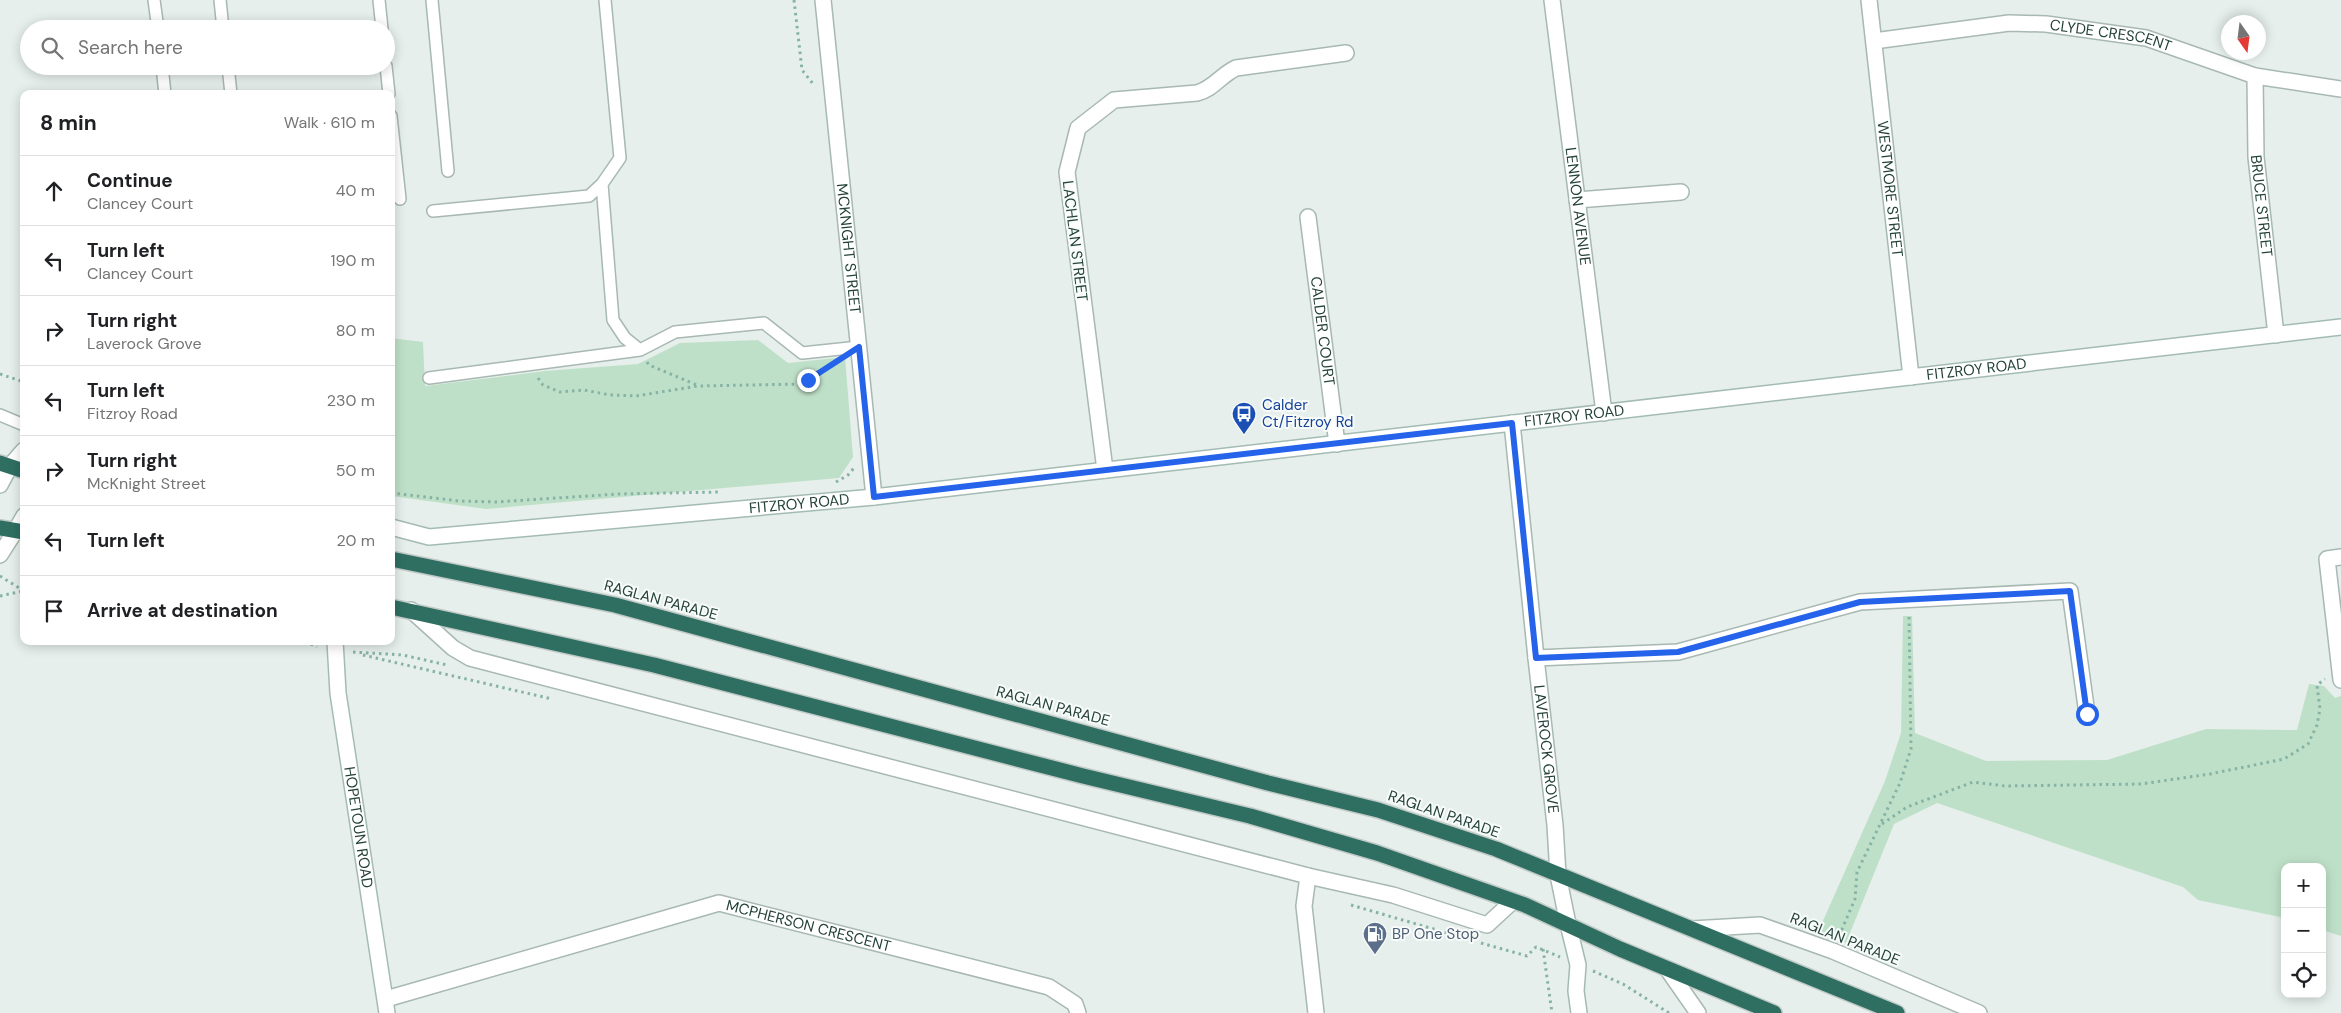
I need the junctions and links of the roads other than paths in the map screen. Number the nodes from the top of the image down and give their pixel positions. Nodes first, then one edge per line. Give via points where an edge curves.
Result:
1 (154, 0) edge
2 (220, 0) edge
3 (379, 0) edge
4 (432, 0) edge
5 (605, 0) edge
6 (823, 0) edge
7 (1552, 0) edge
8 (1869, 0) edge
9 (157, 20) edge
10 (222, 20) edge
11 (381, 20) edge
12 (1874, 41) junction
13 (1346, 53) dead end
14 (163, 75) edge
15 (229, 75) edge
16 (387, 75) edge
17 (2255, 76) junction
18 (2341, 89) edge
19 (165, 90) edge
20 (231, 90) edge
21 (389, 90) edge
22 (395, 153) edge
23 (448, 171) dead end
24 (602, 184) junction
25 (1681, 192) dead end
26 (400, 199) dead end
27 (1577, 200) junction
28 (433, 210) dead end
29 (1308, 218) dead end
30 (2341, 327) edge
31 (2276, 335) junction
32 (859, 347) junction
33 (640, 350) junction
34 (1911, 377) junction
35 (429, 378) dead end
36 (1604, 413) junction
37 (0, 415) edge
38 (20, 423) edge
39 (1512, 423) junction
40 (1337, 444) junction
41 (20, 455) edge
42 (11, 467) edge
43 (1105, 470) junction
44 (0, 485) edge
45 (874, 497) junction
46 (0, 528) edge
47 (395, 528) edge
48 (20, 531) edge
49 (0, 554) edge
50 (2341, 557) edge
51 (395, 560) edge
52 (395, 608) edge
53 (411, 610) junction
54 (335, 645) edge
55 (1536, 658) junction
56 (2340, 674) edge
57 (2087, 714) dead end
58 (1558, 875) junction
59 (1308, 876) junction
60 (1513, 901) junction
61 (1568, 924) junction
62 (1692, 929) junction
63 (1668, 970) junction
64 (387, 1006) edge
65 (1078, 1013) edge
66 (1316, 1013) edge
67 (1579, 1013) edge
68 (1698, 1013) edge
69 (1774, 1013) edge
70 (1897, 1013) edge
71 (1979, 1013) edge

1 - 9 lane
2 - 10 lane
3 - 11 lane
4 - 23 lane
5 - 24 lane via 620,158
6 - 32 street, MCKNIGHT STREET
7 - 27 street, LENNON AVENUE
8 - 12 street, WESTMORE STREET
12 - 17 street, CLYDE CRESCENT via 2009,23 2046,24 2146,38
12 - 34 street, WESTMORE STREET
13 - 43 street, LACHLAN STREET via 1236,68 1204,91 1184,96 1114,100 1078,128 1067,172
14 - 19 lane
15 - 20 lane
16 - 21 lane
17 - 18 street, CLYDE CRESCENT
17 - 31 street, BRUCE STREET via 2256,157
22 - 26 lane
24 - 28 lane via 589,196
24 - 33 lane via 613,320 625,338
25 - 27 street
27 - 36 street, LENNON AVENUE
29 - 40 street, CALDER COURT
30 - 31 street, FITZROY ROAD
31 - 34 street, FITZROY ROAD
32 - 33 lane via 802,353 764,323 675,332
32 - 45 street, MCKNIGHT STREET
33 - 35 lane
34 - 36 street, FITZROY ROAD
36 - 39 street, FITZROY ROAD
37 - 38 lane
39 - 40 street, FITZROY ROAD
39 - 55 street, LAVEROCK GROVE
40 - 43 street, FITZROY ROAD
41 - 42 street
42 - 44 street
43 - 45 street, FITZROY ROAD
45 - 47 street, FITZROY ROAD via 429,538
46 - 48 highway
48 - 49 street
50 - 56 street via 2327,559
51 - 58 highway, RAGLAN PARADE via 616,605 1268,783 1378,810 1496,849
52 - 53 highway
53 - 59 street via 453,648 470,658
53 - 60 highway via 654,665 1250,816 1377,853
54 - 64 street, HOPETOUN ROAD via 338,693
55 - 57 street via 1678,652 1860,602 2070,591
55 - 58 street, LAVEROCK GROVE
58 - 61 street, LAVEROCK GROVE
58 - 62 highway, RAGLAN PARADE
59 - 60 street via 1393,895 1487,925
59 - 66 street via 1304,906
60 - 61 highway
61 - 63 highway
61 - 67 street, LAVEROCK GROVE via 1578,965 1576,991
62 - 70 highway, RAGLAN PARADE
62 - 71 street, RAGLAN PARADE via 1760,925 1833,951
63 - 68 street
63 - 69 highway
64 - 65 street, MCPHERSON CRESCENT via 719,903 1049,987 1075,1004

